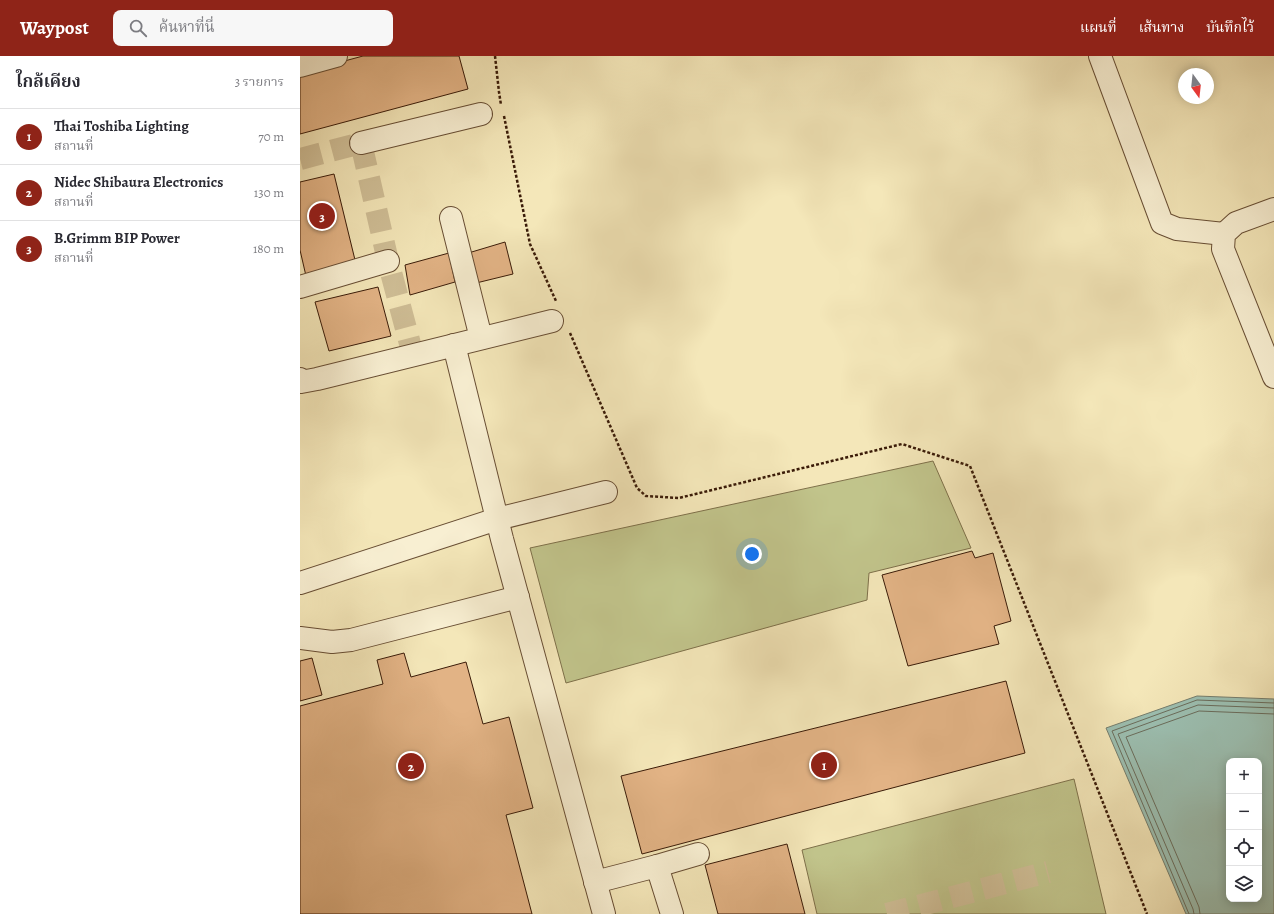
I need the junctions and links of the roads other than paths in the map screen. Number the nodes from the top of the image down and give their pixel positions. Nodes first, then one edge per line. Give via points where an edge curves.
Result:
1 (336, 56) edge
2 (1100, 56) edge
3 (300, 66) edge
4 (481, 114) dead end
5 (361, 143) dead end
6 (1274, 209) edge
7 (451, 218) dead end
8 (1224, 234) junction
9 (388, 262) dead end
10 (300, 287) edge
11 (559, 318) road end
12 (481, 338) junction
13 (454, 345) junction
14 (1274, 377) edge
15 (300, 381) edge
16 (606, 492) dead end
17 (497, 519) junction
18 (300, 583) edge
19 (518, 596) junction
20 (300, 638) edge
21 (698, 854) dead end
22 (657, 866) junction
23 (595, 882) junction
24 (604, 914) edge
25 (672, 914) edge

1 - 3 street
2 - 8 street via 1162,223 1177,229
4 - 5 street
6 - 8 street via 1236,223
7 - 12 street
8 - 14 street via 1223,249
9 - 10 street
11 - 12 street
12 - 13 street
13 - 15 street
13 - 17 street
16 - 17 street
17 - 18 street
17 - 19 street
19 - 20 street via 350,640 332,642
19 - 23 street
21 - 22 street
22 - 23 street
22 - 25 street
23 - 24 street

